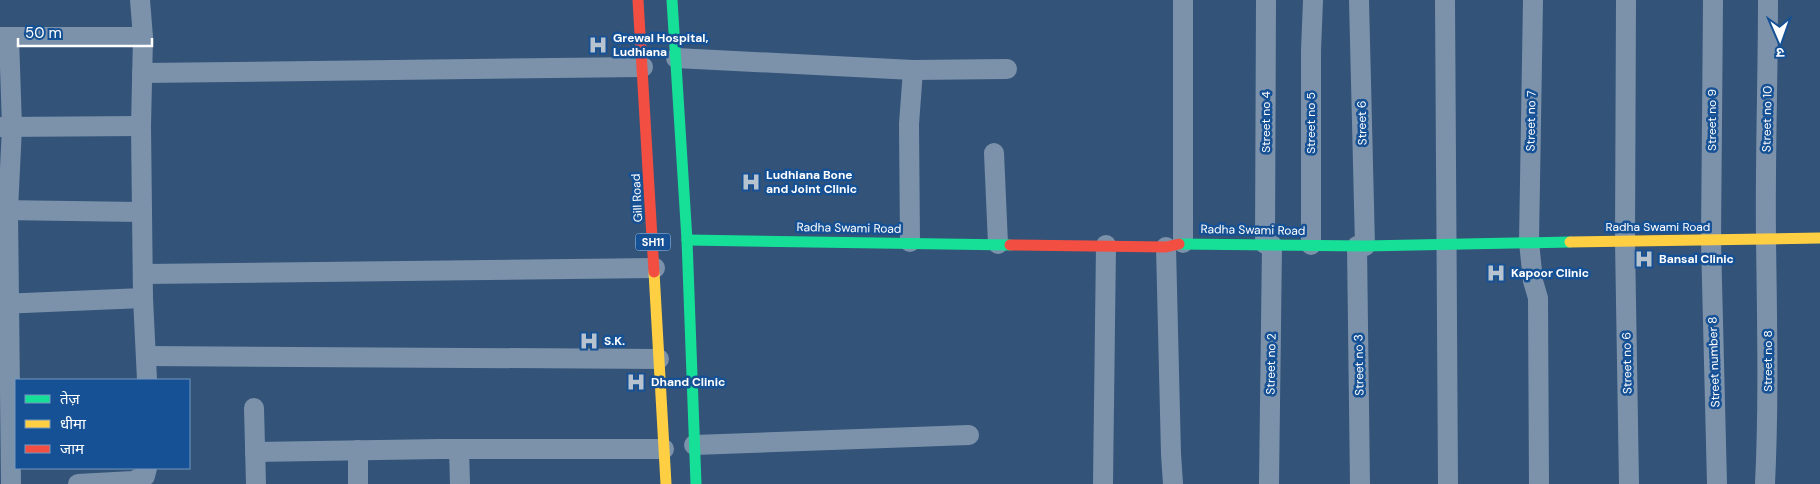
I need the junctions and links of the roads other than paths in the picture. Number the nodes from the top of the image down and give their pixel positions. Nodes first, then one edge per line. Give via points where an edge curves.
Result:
1 (140, 0) edge
2 (638, 0) edge
3 (672, 0) edge
4 (1183, 0) edge
5 (1266, 0) edge
6 (1313, 0) edge
7 (1360, 0) edge
8 (1445, 0) edge
9 (1534, 0) edge
10 (1626, 0) edge
11 (1713, 0) edge
12 (1768, 0) edge
13 (4, 37) edge
14 (143, 37) junction
15 (676, 58) junction
16 (642, 67) junction
17 (1007, 69) dead end
18 (913, 70) junction
19 (142, 73) junction
20 (141, 126) junction
21 (6, 127) edge
22 (994, 153) dead end
23 (4, 210) edge
24 (141, 212) junction
25 (1766, 238) junction
26 (1820, 238) edge
27 (687, 240) junction
28 (1624, 241) junction
29 (1711, 241) junction
30 (910, 242) junction
31 (1529, 242) junction
32 (998, 244) junction
33 (1269, 244) junction
34 (1448, 244) junction
35 (1106, 245) junction
36 (1175, 245) junction
37 (1311, 245) junction
38 (1361, 246) junction
39 (655, 268) junction
40 (144, 274) junction
41 (143, 298) junction
42 (4, 304) edge
43 (146, 356) junction
44 (659, 359) junction
45 (147, 379) edge
46 (8, 397) edge
47 (254, 408) dead end
48 (969, 435) dead end
49 (694, 445) junction
50 (460, 449) junction
51 (664, 449) junction
52 (358, 450) junction
53 (255, 452) junction
54 (148, 469) edge
55 (11, 484) edge
56 (78, 484) edge
57 (256, 484) edge
58 (358, 484) edge
59 (460, 484) edge
60 (666, 484) edge
61 (696, 484) edge
62 (1103, 484) edge
63 (1173, 484) edge
64 (1269, 484) edge
65 (1360, 484) edge
66 (1448, 484) edge
67 (1539, 484) edge
68 (1629, 484) edge
69 (1718, 484) edge
70 (1765, 484) edge

1 - 14 street
2 - 16 street, Gill Road / SH11
3 - 15 street, SH11
4 - 36 street
5 - 33 street, Street no 4
6 - 37 street, Street no 5 via 1310,51
7 - 38 street, Street 6
8 - 34 street
9 - 31 street, Street no 7
10 - 28 street
11 - 29 street, Street no 9
12 - 25 street, Street no 10
13 - 14 street
13 - 21 street
14 - 19 street
15 - 18 street
15 - 27 street, SH11
16 - 19 street
16 - 39 street, Gill Road / SH11
17 - 18 street
18 - 30 street via 909,124
19 - 20 street
20 - 21 street
20 - 24 street
21 - 23 street
22 - 32 street
23 - 24 street
23 - 42 street
24 - 40 street
25 - 26 street, Radha Swami Road
25 - 29 street, Radha Swami Road
25 - 70 street, Street no 8 via 1768,412
27 - 30 street, Radha Swami Road
27 - 49 street, SH11
28 - 29 street, Radha Swami Road
28 - 31 street, Radha Swami Road
28 - 68 street, Street no 6
29 - 69 street, Street number 8
30 - 32 street, Radha Swami Road
31 - 34 street, Radha Swami Road
31 - 67 street via 1538,298
32 - 35 street, Radha Swami Road
33 - 36 street, Radha Swami Road
33 - 37 street, Radha Swami Road
33 - 64 street, Street no 2
34 - 38 street, Radha Swami Road
34 - 66 street
35 - 36 street, Radha Swami Road
35 - 62 street
36 - 63 street via 1170,454
37 - 38 street, Radha Swami Road
38 - 65 street, Street no 3
39 - 40 street
39 - 44 street, Gill Road / SH11
40 - 41 street
41 - 42 street
41 - 43 street
42 - 46 street
43 - 44 street
43 - 45 street
44 - 51 street, Gill Road / SH11
46 - 55 street
47 - 53 street
48 - 49 street
49 - 61 street, SH11
50 - 51 street
50 - 52 street
50 - 59 street
51 - 60 street, Gill Road / SH11
52 - 53 street
52 - 58 street
53 - 57 street
54 - 56 street via 145,476 133,481

